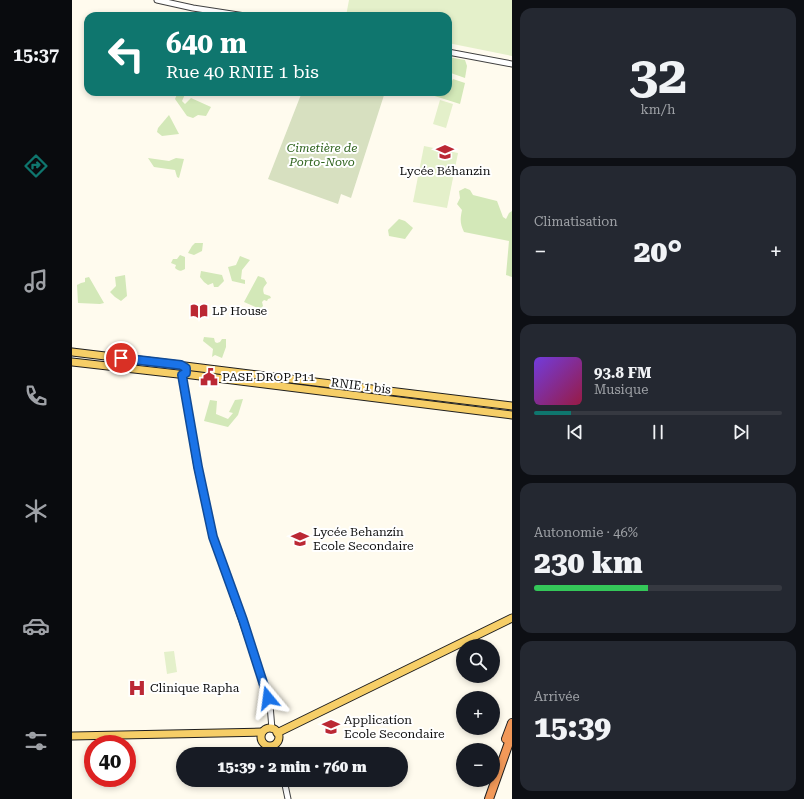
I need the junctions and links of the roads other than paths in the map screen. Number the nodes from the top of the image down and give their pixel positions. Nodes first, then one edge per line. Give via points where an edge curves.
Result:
1 (157, 0) edge
2 (219, 12) edge
3 (452, 53) edge
4 (512, 64) edge
5 (72, 352) edge
6 (72, 362) edge
7 (183, 366) junction
8 (181, 375) junction
9 (512, 406) edge
10 (512, 415) edge
11 (512, 618) edge
12 (512, 722) edge
13 (274, 731) junction
14 (262, 732) junction
15 (512, 734) edge
16 (72, 736) edge
17 (274, 746) joint
18 (500, 755) edge
19 (285, 787) edge
20 (489, 787) edge
21 (288, 799) edge
22 (485, 799) edge
23 (489, 799) edge

1 - 2 street
3 - 4 street
5 - 7 main road
6 - 8 main road, RNIE 1 bis
7 - 8 main road via 186,372
7 - 9 main road
8 - 10 main road, RNIE 1 bis
8 - 13 street via 213,537 262,679
11 - 13 main road
12 - 18 highway
13 - 14 main road via 268,729
13 - 17 main road via 278,742
14 - 16 main road
14 - 17 main road via 263,743
15 - 23 highway
19 - 21 street
20 - 22 highway

